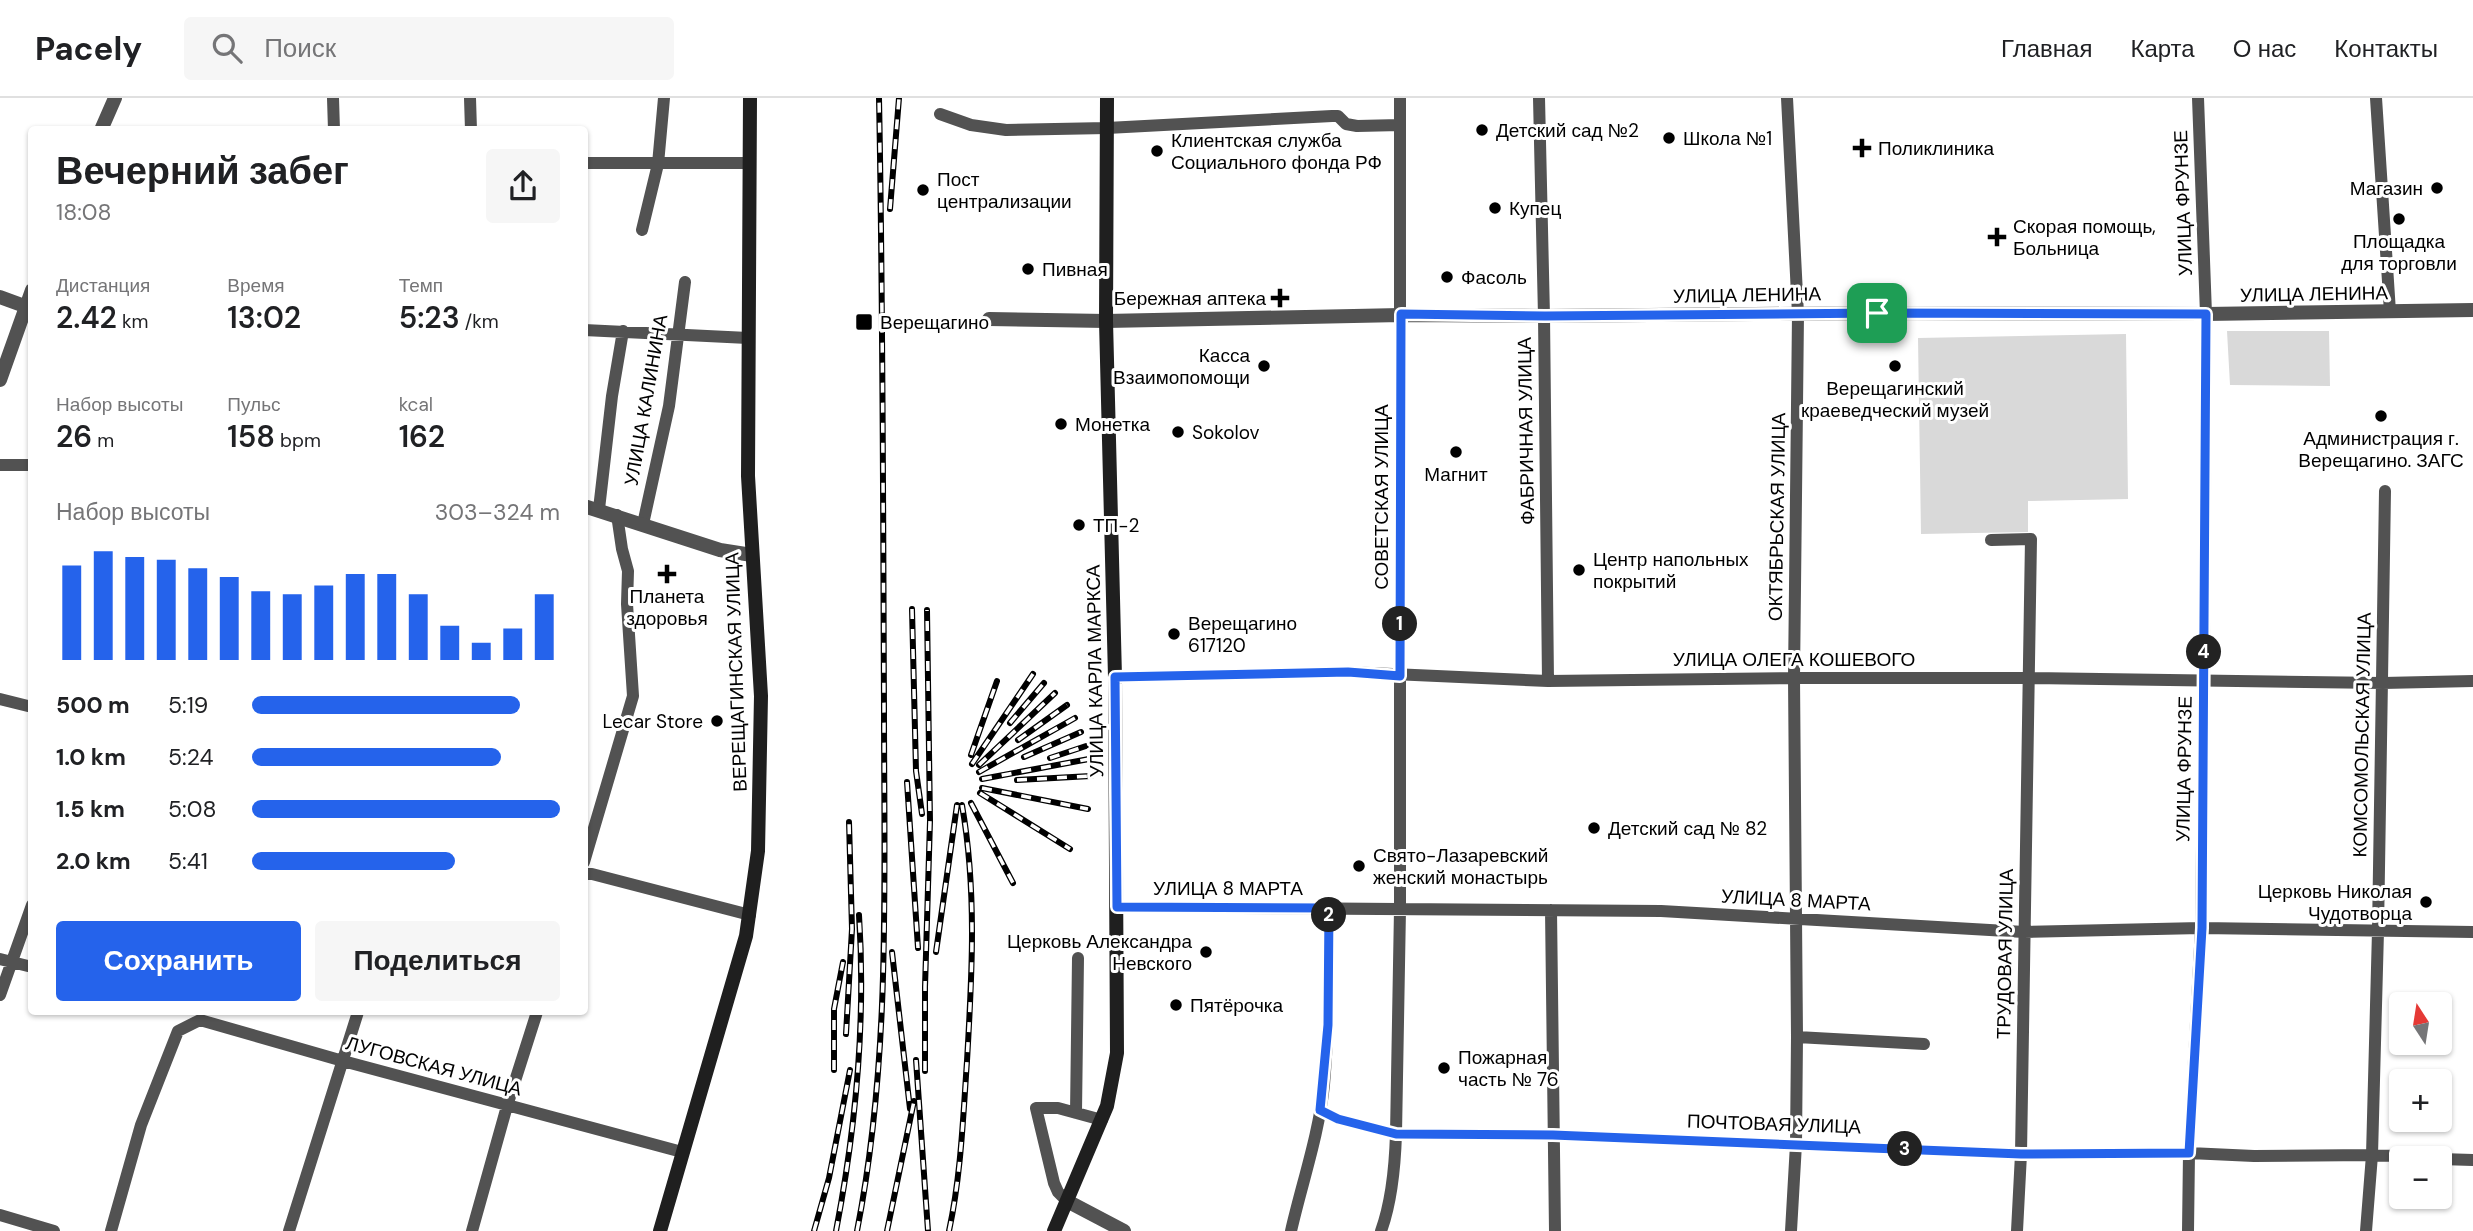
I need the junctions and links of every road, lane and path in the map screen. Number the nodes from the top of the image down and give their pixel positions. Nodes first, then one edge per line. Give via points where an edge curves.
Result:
1 (115, 98) edge
2 (333, 98) edge
3 (470, 98) edge
4 (664, 98) edge
5 (750, 98) edge
6 (1107, 98) edge
7 (1400, 98) edge
8 (1539, 98) edge
9 (1787, 98) edge
10 (2197, 98) edge
11 (2376, 98) edge
12 (940, 114) dead end
13 (1400, 125) junction
14 (103, 126) edge
15 (334, 126) edge
16 (471, 126) edge
17 (1107, 128) junction
18 (588, 163) edge
19 (750, 163) junction
20 (658, 164) junction
21 (642, 230) dead end
22 (685, 282) dead end
23 (0, 297) edge
24 (28, 308) edge
25 (2473, 310) edge
26 (2390, 312) junction
27 (1401, 314) junction
28 (1798, 314) junction
29 (2206, 314) junction
30 (1545, 316) junction
31 (989, 319) dead end
32 (1106, 321) junction
33 (588, 330) edge
34 (623, 331) junction
35 (679, 336) junction
36 (748, 338) junction
37 (0, 380) edge
38 (0, 465) edge
39 (28, 465) edge
40 (2385, 491) dead end
41 (592, 508) edge
42 (617, 514) junction
43 (643, 524) junction
44 (1990, 540) dead end
45 (752, 555) junction
46 (1400, 676) junction
47 (1115, 677) junction
48 (1794, 678) junction
49 (2028, 678) junction
50 (1548, 681) junction
51 (2473, 681) edge
52 (2204, 682) junction
53 (2382, 683) junction
54 (0, 699) edge
55 (28, 707) edge
56 (588, 849) edge
57 (588, 874) edge
58 (1117, 907) junction
59 (1329, 908) junction
60 (1399, 909) junction
61 (1551, 910) junction
62 (28, 913) edge
63 (750, 915) junction
64 (1797, 919) junction
65 (2202, 928) junction
66 (2378, 931) junction
67 (2024, 932) junction
68 (2473, 932) edge
69 (1078, 958) dead end
70 (5, 961) edge
71 (28, 966) edge
72 (0, 995) edge
73 (357, 1015) edge
74 (536, 1015) edge
75 (1797, 1037) junction
76 (1924, 1044) dead end
77 (343, 1061) junction
78 (507, 1106) junction
79 (1320, 1110) junction
80 (1076, 1113) junction
81 (1102, 1120) junction
82 (1396, 1134) junction
83 (1553, 1135) junction
84 (1796, 1144) junction
85 (682, 1152) junction
86 (2189, 1153) junction
87 (2021, 1154) junction
88 (2372, 1155) junction
89 (2389, 1156) edge
90 (2452, 1159) edge
91 (2473, 1160) edge
92 (1067, 1201) junction
93 (0, 1216) edge
94 (54, 1231) edge
95 (111, 1231) edge
96 (289, 1231) edge
97 (472, 1231) edge
98 (660, 1231) edge
99 (1054, 1231) edge
100 (1124, 1231) edge
101 (1290, 1231) edge
102 (1381, 1231) edge
103 (1555, 1231) edge
104 (1791, 1231) edge
105 (2017, 1231) edge
106 (2188, 1231) edge
107 (2366, 1231) edge

1 - 14 street
2 - 15 street
3 - 16 street
4 - 20 street
5 - 19 main road, ВЕРЕЩАГИНСКАЯ УЛИЦА
6 - 17 main road, УЛИЦА КАРЛА МАРКСА
7 - 13 street, СОВЕТСКАЯ УЛИЦА
8 - 30 street, ФАБРИЧНАЯ УЛИЦА
9 - 28 street, ОКТЯБРЬСКАЯ УЛИЦА
10 - 29 street, УЛИЦА ФРУНЗЕ
11 - 26 street
12 - 17 street via 994,129
13 - 17 street via 1357,127 1332,116
13 - 27 street, СОВЕТСКАЯ УЛИЦА
17 - 32 main road, УЛИЦА КАРЛА МАРКСА
18 - 20 street
19 - 20 street
19 - 36 main road, ВЕРЕЩАГИНСКАЯ УЛИЦА
20 - 21 street
22 - 35 street, УЛИЦА КАЛИНИНА
23 - 24 street
24 - 37 street
25 - 26 street, УЛИЦА ЛЕНИНА
26 - 29 street, УЛИЦА ЛЕНИНА
27 - 30 street, УЛИЦА ЛЕНИНА
27 - 32 street, УЛИЦА ЛЕНИНА
27 - 46 street, СОВЕТСКАЯ УЛИЦА
28 - 29 street, УЛИЦА ЛЕНИНА
28 - 30 street, УЛИЦА ЛЕНИНА
28 - 48 street, ОКТЯБРЬСКАЯ УЛИЦА
29 - 52 street, УЛИЦА ФРУНЗЕ
30 - 50 street, ФАБРИЧНАЯ УЛИЦА
31 - 32 street, УЛИЦА ЛЕНИНА
32 - 47 main road, УЛИЦА КАРЛА МАРКСА
33 - 34 street
34 - 35 street
34 - 41 street
35 - 36 street
35 - 43 street, УЛИЦА КАЛИНИНА
36 - 45 main road, ВЕРЕЩАГИНСКАЯ УЛИЦА
38 - 39 street
40 - 53 street, КОМСОМОЛЬСКАЯ УЛИЦА
41 - 42 street
42 - 43 street
42 - 56 street via 628,571 634,687
43 - 45 street via 720,550
44 - 49 street, ТРУДОВАЯ УЛИЦА via 2031,539
45 - 63 main road, ВЕРЕЩАГИНСКАЯ УЛИЦА via 761,776
46 - 47 street, УЛИЦА ОЛЕГА КОШЕВОГО via 1348,672
46 - 50 street, УЛИЦА ОЛЕГА КОШЕВОГО
46 - 60 street, СОВЕТСКАЯ УЛИЦА
47 - 58 main road, УЛИЦА КАРЛА МАРКСА
48 - 49 street, УЛИЦА ОЛЕГА КОШЕВОГО
48 - 50 street, УЛИЦА ОЛЕГА КОШЕВОГО
48 - 64 street, ОКТЯБРЬСКАЯ УЛИЦА
49 - 52 street, УЛИЦА ОЛЕГА КОШЕВОГО
49 - 67 street, ТРУДОВАЯ УЛИЦА
51 - 53 street, УЛИЦА ОЛЕГА КОШЕВОГО
52 - 53 street, УЛИЦА ОЛЕГА КОШЕВОГО
52 - 65 street, УЛИЦА ФРУНЗЕ
53 - 66 street, КОМСОМОЛЬСКАЯ УЛИЦА
54 - 55 street
57 - 63 street
58 - 59 street, УЛИЦА 8 МАРТА
58 - 81 main road, УЛИЦА КАРЛА МАРКСА via 1117,1053
59 - 60 street, УЛИЦА 8 МАРТА
59 - 79 street via 1328,1025
60 - 61 street, УЛИЦА 8 МАРТА
60 - 82 street, СОВЕТСКАЯ УЛИЦА
61 - 64 street, УЛИЦА 8 МАРТА
61 - 83 street
62 - 70 street
63 - 85 main road, ВЕРЕЩАГИНСКАЯ УЛИЦА
64 - 67 street, УЛИЦА 8 МАРТА
64 - 75 street, ОКТЯБРЬСКАЯ УЛИЦА
65 - 66 street, УЛИЦА 8 МАРТА
65 - 67 street, УЛИЦА 8 МАРТА
65 - 86 street, УЛИЦА ФРУНЗЕ
66 - 68 street, УЛИЦА 8 МАРТА
66 - 88 street, КОМСОМОЛЬСКАЯ УЛИЦА
67 - 87 street, ТРУДОВАЯ УЛИЦА
69 - 80 street
70 - 71 street
70 - 72 street
73 - 77 street
74 - 78 street
75 - 76 street
75 - 84 street, ОКТЯБРЬСКАЯ УЛИЦА
77 - 78 street, ЛУГОВСКАЯ УЛИЦА
77 - 95 street, ЛУГОВСКАЯ УЛИЦА via 200,1020 178,1031 141,1125
77 - 96 street
78 - 85 street, ЛУГОВСКАЯ УЛИЦА
78 - 97 street
79 - 82 street, ПОЧТОВАЯ УЛИЦА
79 - 101 street
80 - 81 street
80 - 92 street via 1036,1108 1054,1183
81 - 92 main road, УЛИЦА КАРЛА МАРКСА
82 - 83 street, ПОЧТОВАЯ УЛИЦА
82 - 102 street, СОВЕТСКАЯ УЛИЦА
83 - 84 street, ПОЧТОВАЯ УЛИЦА
83 - 103 street
84 - 87 street, ПОЧТОВАЯ УЛИЦА
84 - 104 street, ОКТЯБРЬСКАЯ УЛИЦА
85 - 98 main road, ВЕРЕЩАГИНСКАЯ УЛИЦА
86 - 87 street, ПОЧТОВАЯ УЛИЦА
86 - 88 street, ПОЧТОВАЯ УЛИЦА
86 - 106 street, УЛИЦА ФРУНЗЕ
87 - 105 street, ТРУДОВАЯ УЛИЦА
88 - 89 street, ПОЧТОВАЯ УЛИЦА
88 - 107 street, КОМСОМОЛЬСКАЯ УЛИЦА
90 - 91 street, ПОЧТОВАЯ УЛИЦА
92 - 99 main road, УЛИЦА КАРЛА МАРКСА
92 - 100 street
93 - 94 street

